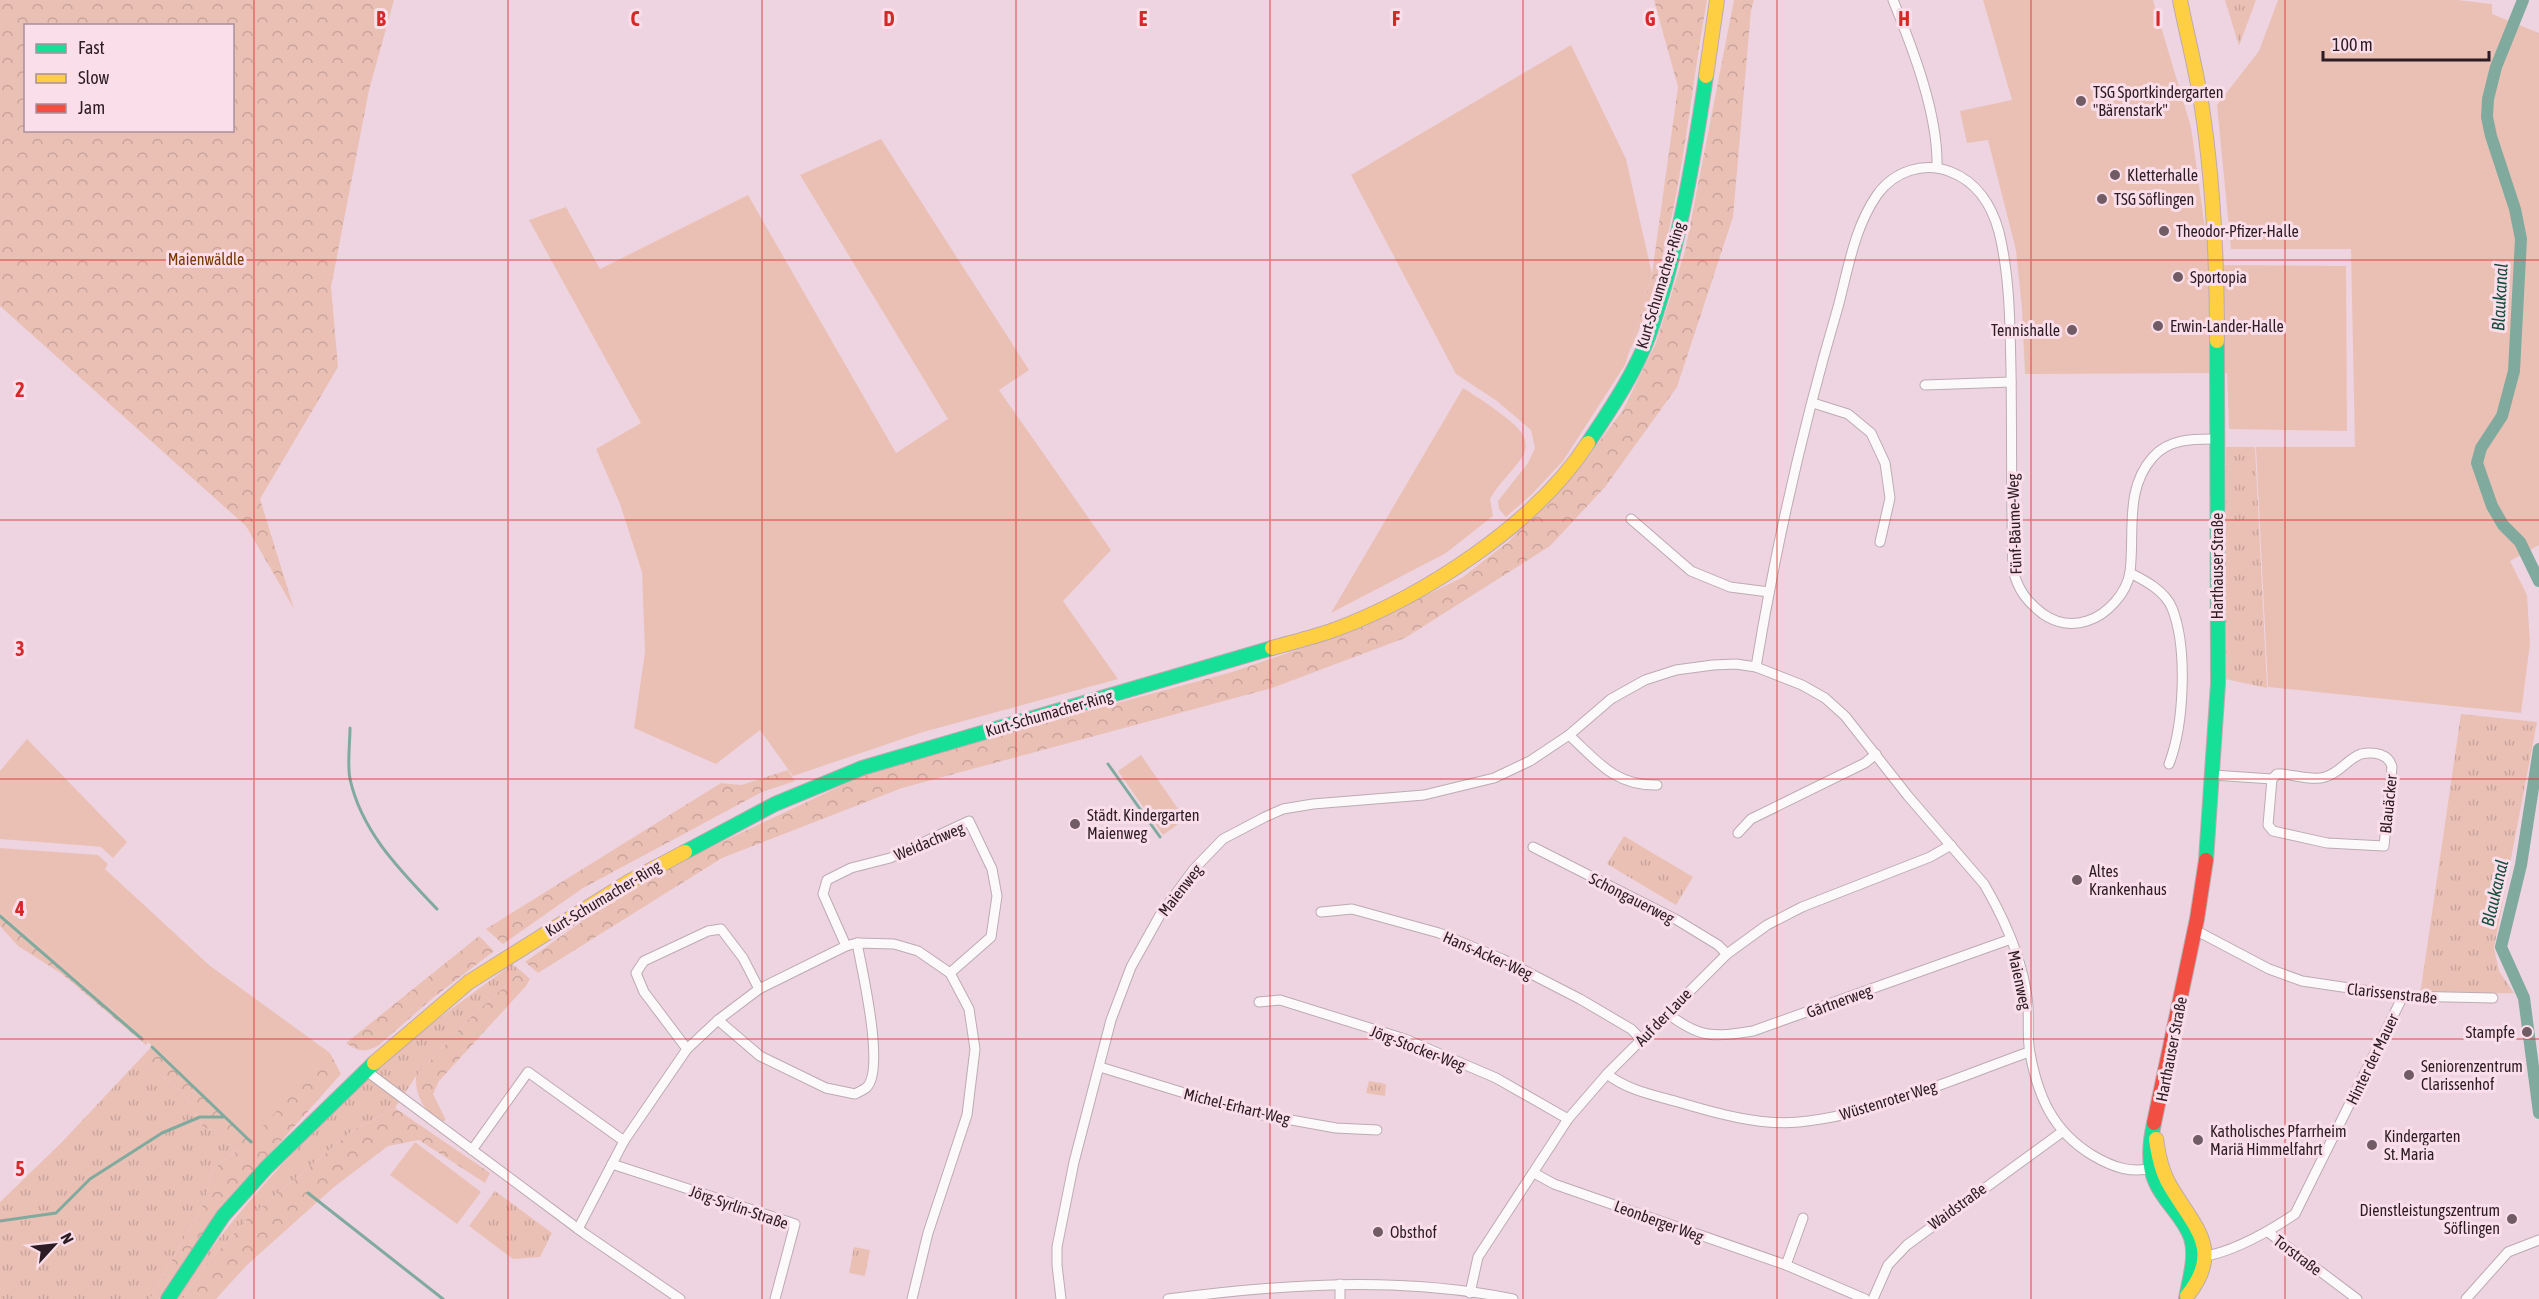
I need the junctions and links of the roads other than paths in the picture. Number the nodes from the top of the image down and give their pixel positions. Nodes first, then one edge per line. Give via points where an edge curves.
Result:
1 (1717, 0) edge
2 (1893, 0) edge
3 (2180, 0) edge
4 (1937, 166) junction
5 (2011, 381) junction
6 (1925, 385) dead end
7 (1813, 403) junction
8 (2217, 439) junction
9 (1631, 519) dead end
10 (1880, 542) dead end
11 (2130, 573) junction
12 (1768, 592) junction
13 (1756, 667) junction
14 (1569, 735) junction
15 (1876, 754) junction
16 (2169, 764) dead end
17 (2213, 775) junction
18 (2272, 779) junction
19 (1657, 785) dead end
20 (1738, 833) dead end
21 (1951, 845) junction
22 (1533, 848) dead end
23 (1321, 912) dead end
24 (2195, 930) junction
25 (2011, 939) junction
26 (857, 943) junction
27 (846, 946) junction
28 (1727, 954) junction
29 (950, 973) junction
30 (759, 989) junction
31 (2403, 996) junction
32 (2493, 998) dead end
33 (1259, 1002) dead end
34 (1667, 1013) junction
35 (718, 1020) junction
36 (1641, 1039) junction
37 (687, 1049) junction
38 (2029, 1052) junction
39 (1100, 1067) junction
40 (365, 1070) junction
41 (1607, 1074) junction
42 (1568, 1119) junction
43 (1377, 1130) dead end
44 (2062, 1132) junction
45 (624, 1141) junction
46 (472, 1150) junction
47 (612, 1164) junction
48 (2156, 1167) junction
49 (1534, 1173) junction
50 (1803, 1218) dead end
51 (578, 1229) junction
52 (2268, 1232) junction
53 (2536, 1242) edge
54 (2199, 1257) junction
55 (1786, 1265) junction
56 (1340, 1284) junction
57 (1470, 1293) junction
58 (2186, 1297) edge
59 (168, 1299) edge
60 (680, 1299) edge
61 (775, 1299) edge
62 (912, 1299) edge
63 (1062, 1299) edge
64 (1168, 1299) edge
65 (1340, 1299) edge
66 (1513, 1299) edge
67 (1865, 1299) edge
68 (1873, 1299) edge
69 (2356, 1299) edge
70 (2466, 1299) edge

1 - 40 main road, Kurt-Schumacher-Ring via 1695,152 1674,250 1648,337 1614,404 1578,459 1505,531 1434,583 1334,630 862,768 775,804 676,854 534,939 469,982
2 - 4 street via 1932,114 1938,143
3 - 8 main road, Harthauser Straße via 2202,105 2212,186 2217,255
4 - 5 street, Fünf-Bäume-Weg via 1970,183 1993,214 2005,272
4 - 7 street via 1910,170 1899,176 1878,194 1868,210 1852,250
5 - 6 street
5 - 11 street, Fünf-Bäume-Weg via 2013,570 2023,596 2048,618 2078,624 2109,610
7 - 10 street via 1848,414 1861,423 1871,433 1886,463 1890,498
7 - 12 street via 1799,446
8 - 11 street, Fünf-Bäume-Weg via 2176,442 2148,463 2136,490 2132,514
8 - 17 main road, Harthauser Straße via 2218,684
9 - 12 street via 1691,571 1730,587
11 - 16 street via 2161,593 2172,607 2176,624 2183,678 2175,746
12 - 13 street
13 - 14 street, Maienweg via 1713,664 1645,680 1611,699
13 - 15 street, Maienweg via 1825,698
14 - 19 street via 1611,773 1628,782
14 - 39 street, Maienweg via 1530,761 1494,778 1424,795 1283,809 1223,839 1194,869 1144,940 1111,1020
15 - 20 street via 1751,819
15 - 21 street, Maienweg
17 - 18 street, Blauäcker
17 - 24 main road, Harthauser Straße
18 - 18 street, Blauäcker via 2268,825 2273,831 2327,843 2384,846 2392,768 2384,755 2361,754 2323,778 2277,774
21 - 25 street, Maienweg via 1984,884
21 - 28 street, Auf der Laue via 1802,907 1767,925
22 - 28 street, Schongauerweg via 1677,920
23 - 36 street, Hans-Acker-Weg via 1352,909 1439,933 1502,959 1580,999
24 - 31 street, Clarissenstraße via 2269,969 2302,981
24 - 48 main road, Harthauser Straße via 2149,1149
25 - 34 street, Gärtnerweg via 1753,1031 1720,1036 1699,1033
25 - 38 street, Maienweg via 2028,1006
26 - 27 street
26 - 29 street via 894,944 918,951
26 - 35 street via 872,1024 874,1071 867,1086 855,1095 826,1088 760,1056
27 - 29 street, Weidachweg via 823,894 827,880 851,868 890,858 969,821 992,869 997,896 991,937
27 - 30 street
28 - 34 street, Auf der Laue
29 - 62 street via 969,1009 974,1058 967,1115 928,1233
30 - 35 street
30 - 37 street via 721,928 644,961 636,973 644,992
31 - 32 street, Clarissenstraße
31 - 52 street, Hinter der Mauer via 2295,1214
33 - 42 street, Jörg-Stocker-Weg via 1280,1000 1405,1039 1496,1078
34 - 36 street, Auf der Laue
35 - 37 street
36 - 41 street, Auf der Laue
37 - 45 street
38 - 41 street, Wüstenroter Weg via 1846,1115 1797,1123 1762,1121 1699,1108 1630,1088
38 - 44 street, Maienweg via 2044,1099
39 - 43 street, Michel-Erhart-Weg via 1246,1112 1336,1128
39 - 63 street, Maienweg via 1074,1162 1057,1247
40 - 46 street
40 - 59 main road, Kurt-Schumacher-Ring via 223,1216
41 - 42 street, Auf der Laue
42 - 49 street, Auf der Laue
44 - 48 street, Maienweg via 2111,1166 2130,1171
44 - 68 street, Waidstraße via 1907,1245 1888,1265
45 - 46 street via 528,1072
45 - 47 street
46 - 51 street
47 - 51 street
47 - 61 street, Jörg-Syrlin-Straße via 795,1224
48 - 54 main road, Harthauser Straße via 2155,1182 2186,1227
49 - 55 street, Leonberger Weg via 1554,1184
49 - 57 street, Auf der Laue via 1478,1257
50 - 55 street
51 - 60 street
52 - 54 street, Hinter der Mauer
52 - 69 street, Torstraße
53 - 70 street via 2508,1252
54 - 58 main road, Harthauser Straße
55 - 67 street, Leonberger Weg
56 - 57 street via 1418,1285
56 - 64 street
56 - 65 street
57 - 66 street

